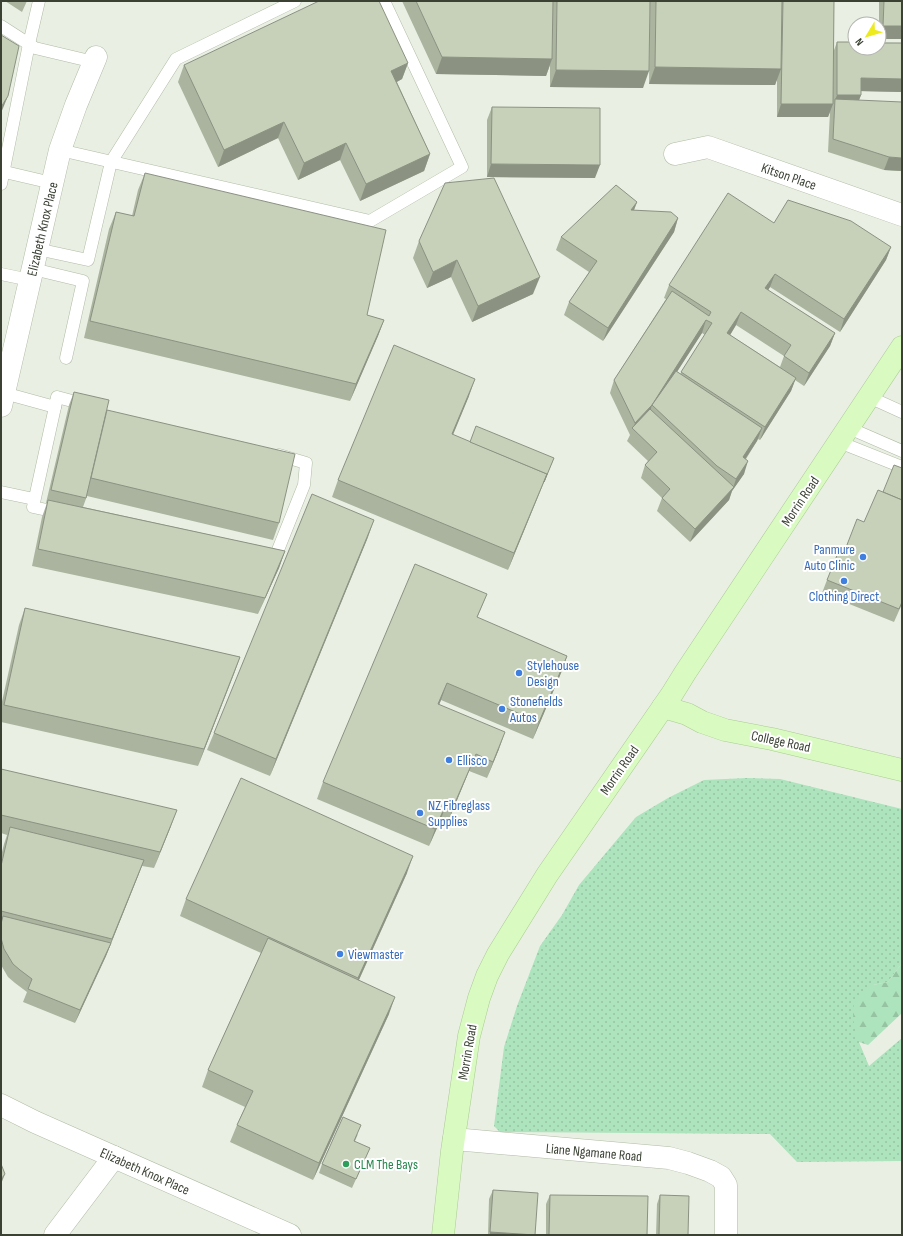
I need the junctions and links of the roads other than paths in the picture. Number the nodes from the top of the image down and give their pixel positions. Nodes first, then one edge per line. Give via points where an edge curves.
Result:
1 (39, 1) edge
2 (295, 1) edge
3 (384, 1) edge
4 (1, 26) edge
5 (29, 44) junction
6 (95, 60) joint
7 (60, 150) junction
8 (675, 154) dead end
9 (112, 162) junction
10 (2, 171) edge
11 (52, 183) junction
12 (1, 184) edge
13 (902, 215) edge
14 (33, 266) junction
15 (1, 274) edge
16 (902, 347) edge
17 (66, 358) dead end
18 (869, 397) junction
19 (2, 400) edge
20 (55, 407) junction
21 (95, 407) edge
22 (902, 412) edge
23 (844, 435) junction
24 (902, 450) edge
25 (268, 453) edge
26 (902, 467) edge
27 (1, 492) edge
28 (34, 499) junction
29 (72, 516) edge
30 (258, 557) edge
31 (663, 707) junction
32 (902, 770) edge
33 (1, 1105) edge
34 (454, 1139) junction
35 (114, 1156) junction
36 (55, 1235) edge
37 (290, 1235) edge
38 (444, 1235) edge
39 (726, 1235) edge

1 - 5 lane
2 - 9 lane via 176,59
3 - 9 lane via 462,167 370,221
4 - 5 lane
5 - 6 lane via 35,48
5 - 10 lane
6 - 7 street, Elizabeth Knox Place
7 - 9 lane
7 - 11 street, Elizabeth Knox Place
8 - 13 street, Kitson Place via 708,147
9 - 14 lane via 88,260
10 - 11 lane
10 - 12 lane
11 - 14 street, Elizabeth Knox Place
14 - 15 lane
14 - 17 lane via 83,281
14 - 19 street, Elizabeth Knox Place
16 - 18 main road, Morrin Road
18 - 22 lane
18 - 23 main road, Morrin Road
19 - 20 lane
20 - 21 lane via 57,397
20 - 28 lane
23 - 24 lane
23 - 26 lane
23 - 31 main road, Morrin Road
25 - 30 lane via 306,463 304,485 274,560
27 - 28 lane
28 - 29 lane via 33,507
31 - 32 main road, College Road via 725,730
31 - 34 main road, Morrin Road via 547,876 498,954 479,998 470,1031
33 - 35 street, Elizabeth Knox Place
34 - 38 main road, Morrin Road
34 - 39 street, Liane Ngamane Road via 669,1158 688,1163 710,1171 720,1177 726,1185
35 - 36 street
35 - 37 street, Elizabeth Knox Place

